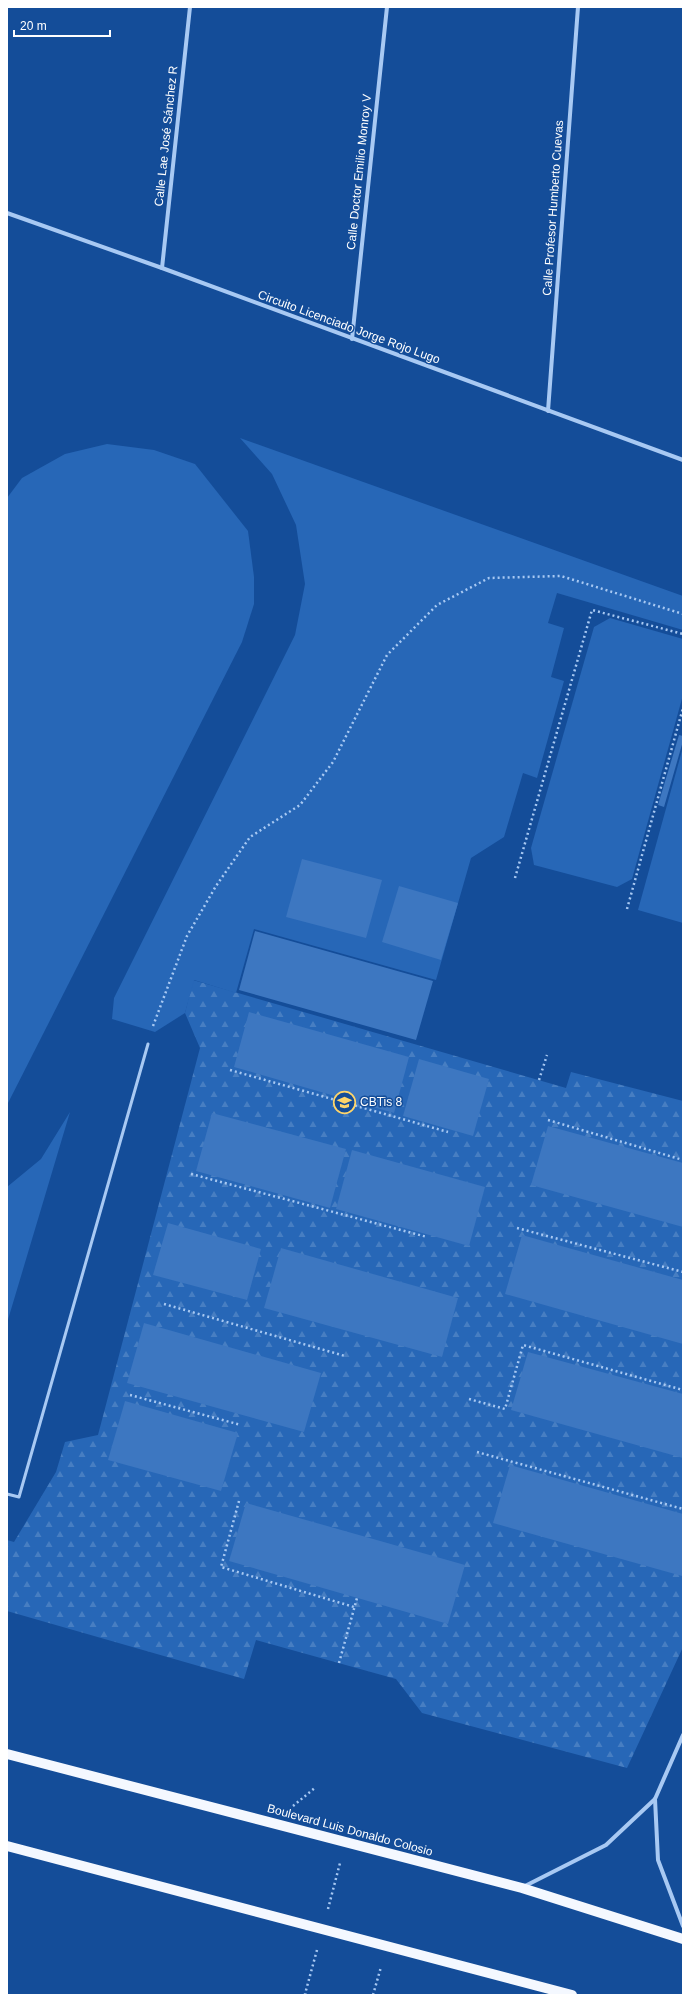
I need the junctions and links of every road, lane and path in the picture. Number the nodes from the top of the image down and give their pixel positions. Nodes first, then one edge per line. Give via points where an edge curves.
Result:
1 (190, 7) edge
2 (387, 7) edge
3 (578, 7) edge
4 (7, 213) edge
5 (162, 268) junction
6 (352, 339) junction
7 (548, 410) junction
8 (683, 460) edge
9 (683, 614) edge
10 (683, 634) edge
11 (683, 708) edge
12 (515, 878) dead end
13 (627, 908) dead end
14 (148, 1044) joint
15 (547, 1055) dead end
16 (230, 1070) dead end
17 (539, 1080) dead end
18 (548, 1120) dead end
19 (448, 1132) dead end
20 (683, 1160) edge
21 (191, 1174) dead end
22 (517, 1228) dead end
23 (427, 1237) dead end
24 (683, 1272) edge
25 (164, 1304) dead end
26 (345, 1356) dead end
27 (683, 1390) edge
28 (130, 1395) dead end
29 (468, 1399) dead end
30 (241, 1425) dead end
31 (477, 1452) dead end
32 (7, 1494) edge
33 (239, 1501) dead end
34 (683, 1509) edge
35 (357, 1598) dead end
36 (354, 1607) junction
37 (339, 1663) dead end
38 (683, 1736) edge
39 (7, 1754) edge
40 (655, 1799) junction
41 (7, 1846) edge
42 (522, 1888) junction
43 (683, 1926) edge
44 (683, 1939) edge
45 (386, 1945) junction
46 (373, 1995) edge
47 (572, 1995) edge

1 - 5 street, Calle Lae José Sánchez R
2 - 6 street, Calle Doctor Emilio Monroy V
3 - 7 street, Calle Profesor Humberto Cuevas
4 - 5 street, Circuito Licenciado Jorge Rojo Lugo
5 - 6 street, Circuito Licenciado Jorge Rojo Lugo
6 - 7 street, Circuito Licenciado Jorge Rojo Lugo
7 - 8 street, Circuito Licenciado Jorge Rojo Lugo
9 - 14 path via 561,576 489,578 437,606 387,655 333,762 300,805 250,837 216,886 187,936 159,1007
10 - 12 path via 592,610
11 - 13 path
14 - 32 lane via 19,1497
15 - 17 path
16 - 19 path
18 - 20 path
21 - 23 path
22 - 24 path
25 - 26 path
27 - 29 path via 523,1345 505,1409
28 - 30 path
31 - 34 path
33 - 36 path via 221,1567
35 - 36 path
36 - 37 path
38 - 40 street
39 - 42 main road, Boulevard Luis Donaldo Colosio
40 - 42 street via 606,1845
40 - 43 street via 658,1860
41 - 45 main road
42 - 44 main road, Boulevard Luis Donaldo Colosio
45 - 46 path
45 - 47 main road

